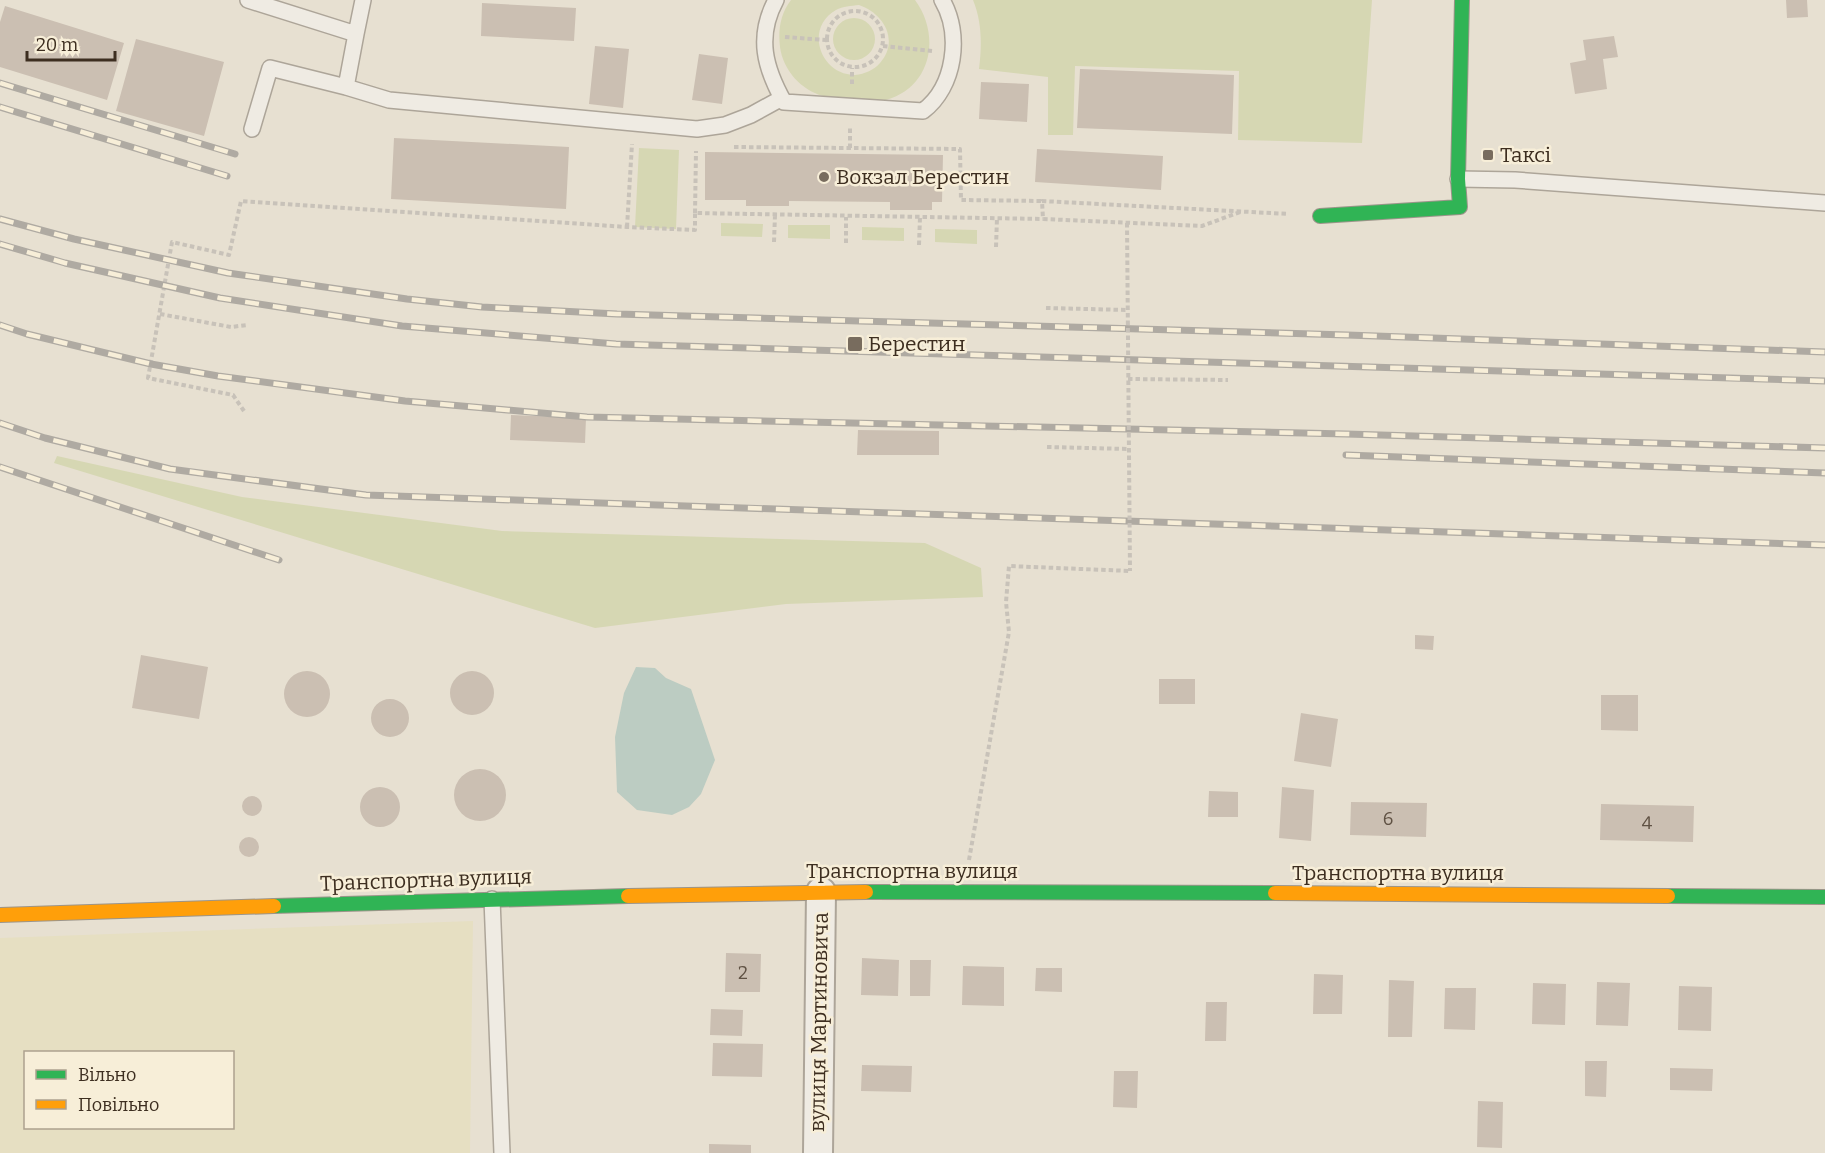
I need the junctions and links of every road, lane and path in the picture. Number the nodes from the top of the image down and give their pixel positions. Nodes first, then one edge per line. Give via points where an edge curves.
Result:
1 (248, 0) edge
2 (363, 0) edge
3 (776, 0) edge
4 (942, 0) edge
5 (1462, 0) edge
6 (356, 34) junction
7 (783, 37) dead end
8 (826, 40) junction
9 (883, 46) junction
10 (930, 51) dead end
11 (852, 68) junction
12 (346, 87) junction
13 (852, 92) dead end
14 (782, 98) junction
15 (633, 123) junction
16 (252, 129) dead end
17 (697, 129) junction
18 (732, 147) dead end
19 (1458, 179) junction
20 (1042, 201) junction
21 (1825, 203) edge
22 (1240, 212) junction
23 (695, 213) junction
24 (775, 215) junction
25 (1320, 216) joint
26 (846, 217) junction
27 (920, 218) junction
28 (997, 218) junction
29 (1043, 219) junction
30 (1127, 223) junction
31 (627, 227) junction
32 (774, 242) dead end
33 (846, 243) dead end
34 (919, 245) dead end
35 (996, 247) dead end
36 (1046, 308) dead end
37 (1128, 310) junction
38 (159, 314) junction
39 (247, 325) dead end
40 (1128, 379) junction
41 (1228, 380) dead end
42 (244, 411) dead end
43 (1047, 447) dead end
44 (1129, 449) junction
45 (964, 891) junction
46 (821, 892) junction
47 (1825, 897) edge
48 (492, 899) junction
49 (0, 915) edge
50 (502, 1153) edge
51 (818, 1153) edge

1 - 6 lane
2 - 6 lane
3 - 14 lane via 764,43 766,64
4 - 14 lane via 954,45 951,66 944,86 923,111 784,102
5 - 19 street
6 - 12 lane
7 - 8 path
8 - 9 path via 832,22 858,11 875,19
8 - 11 path via 831,56
9 - 10 path
9 - 11 path via 868,65
11 - 13 path
12 - 15 lane via 389,100
12 - 16 lane via 270,68
14 - 17 lane via 725,125
15 - 17 lane
15 - 31 path
17 - 23 path
18 - 20 path via 960,148 961,200
19 - 21 lane
19 - 25 street via 1460,207
20 - 22 path
20 - 29 path
22 - 25 path
22 - 30 path via 1202,226
23 - 24 path
23 - 31 path via 695,230
24 - 26 path
24 - 32 path
26 - 27 path
26 - 33 path
27 - 28 path
27 - 34 path
28 - 29 path
28 - 35 path
29 - 30 path
30 - 37 path, bridge
31 - 38 path via 241,201 229,255 172,242
36 - 37 path
37 - 40 path, bridge
38 - 39 path via 231,327
38 - 42 path via 148,378 233,394
40 - 41 path
40 - 44 path, bridge
43 - 44 path
44 - 45 path, bridge via 1130,572 1009,566 1009,632
45 - 46 street, Транспортна вулиця
45 - 47 street, Транспортна вулиця
46 - 48 street, Транспортна вулиця
46 - 51 street, вулиця Мартиновича
48 - 49 street, Транспортна вулиця
48 - 50 lane

